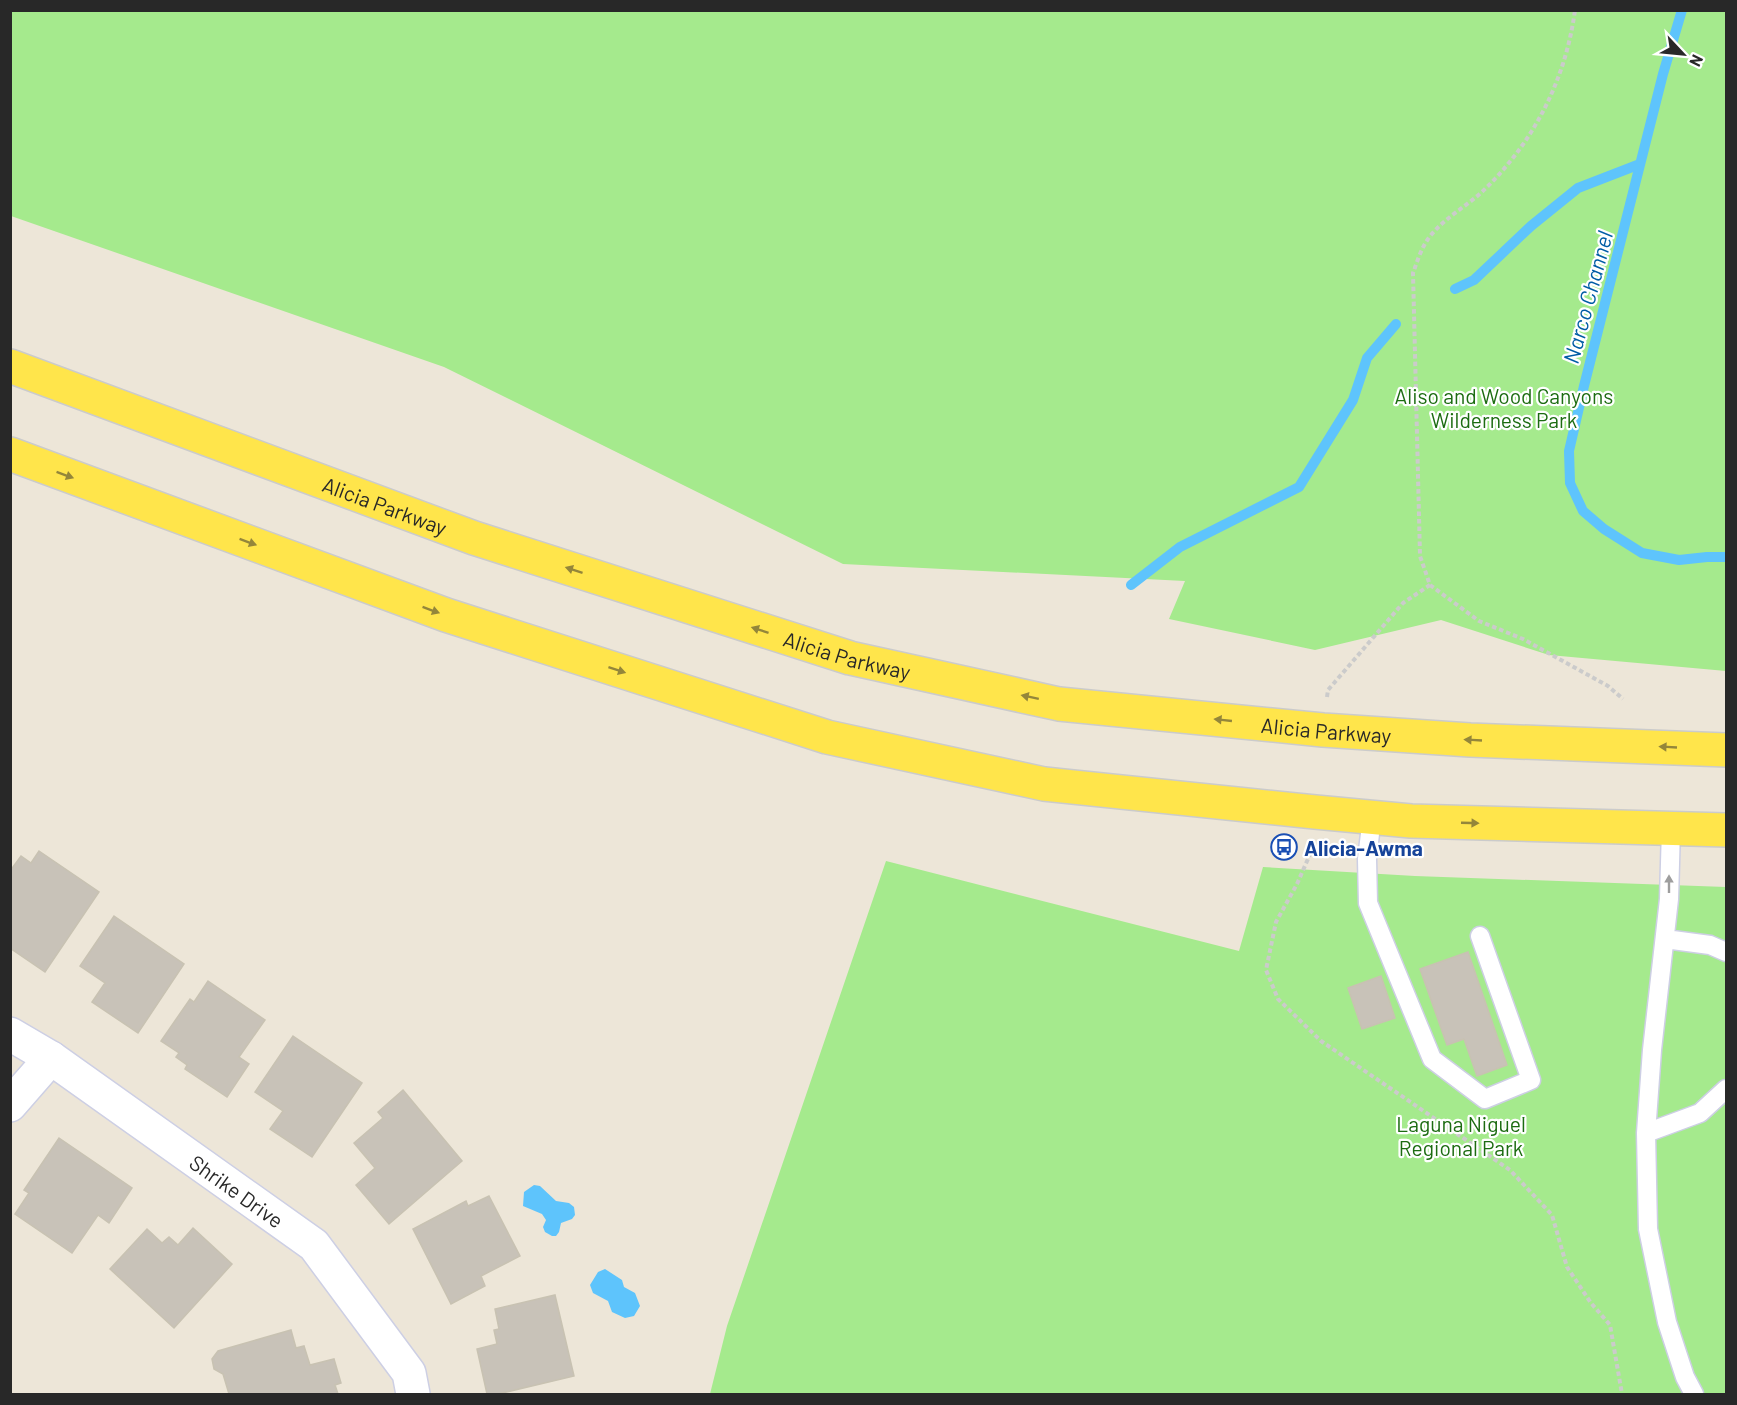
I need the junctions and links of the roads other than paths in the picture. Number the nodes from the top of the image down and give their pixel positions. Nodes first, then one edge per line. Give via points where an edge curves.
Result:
1 (10, 366) edge
2 (10, 454) edge
3 (1726, 750) edge
4 (1372, 817) junction
5 (1671, 828) junction
6 (1726, 830) edge
7 (1480, 936) dead end
8 (1665, 939) junction
9 (1726, 952) edge
10 (10, 1034) edge
11 (51, 1058) junction
12 (1726, 1089) edge
13 (10, 1105) edge
14 (1647, 1133) junction
15 (413, 1395) edge
16 (1694, 1395) edge

3 -> 1 main road, Alicia Parkway via 1323,730 1059,704 850,658 474,538
2 -> 4 main road via 446,615 826,737 1044,784
4 -> 5 main road
4 - 7 lane via 1367,859 1368,903 1432,1059 1485,1099 1531,1080
5 - 6 main road
8 -> 5 lane
8 - 9 lane via 1710,945
8 - 14 lane
10 - 11 street, Shrike Drive
11 - 13 street
11 - 15 street, Shrike Drive via 314,1245 409,1373
12 - 14 lane via 1700,1113
14 - 16 lane via 1648,1229 1667,1322

